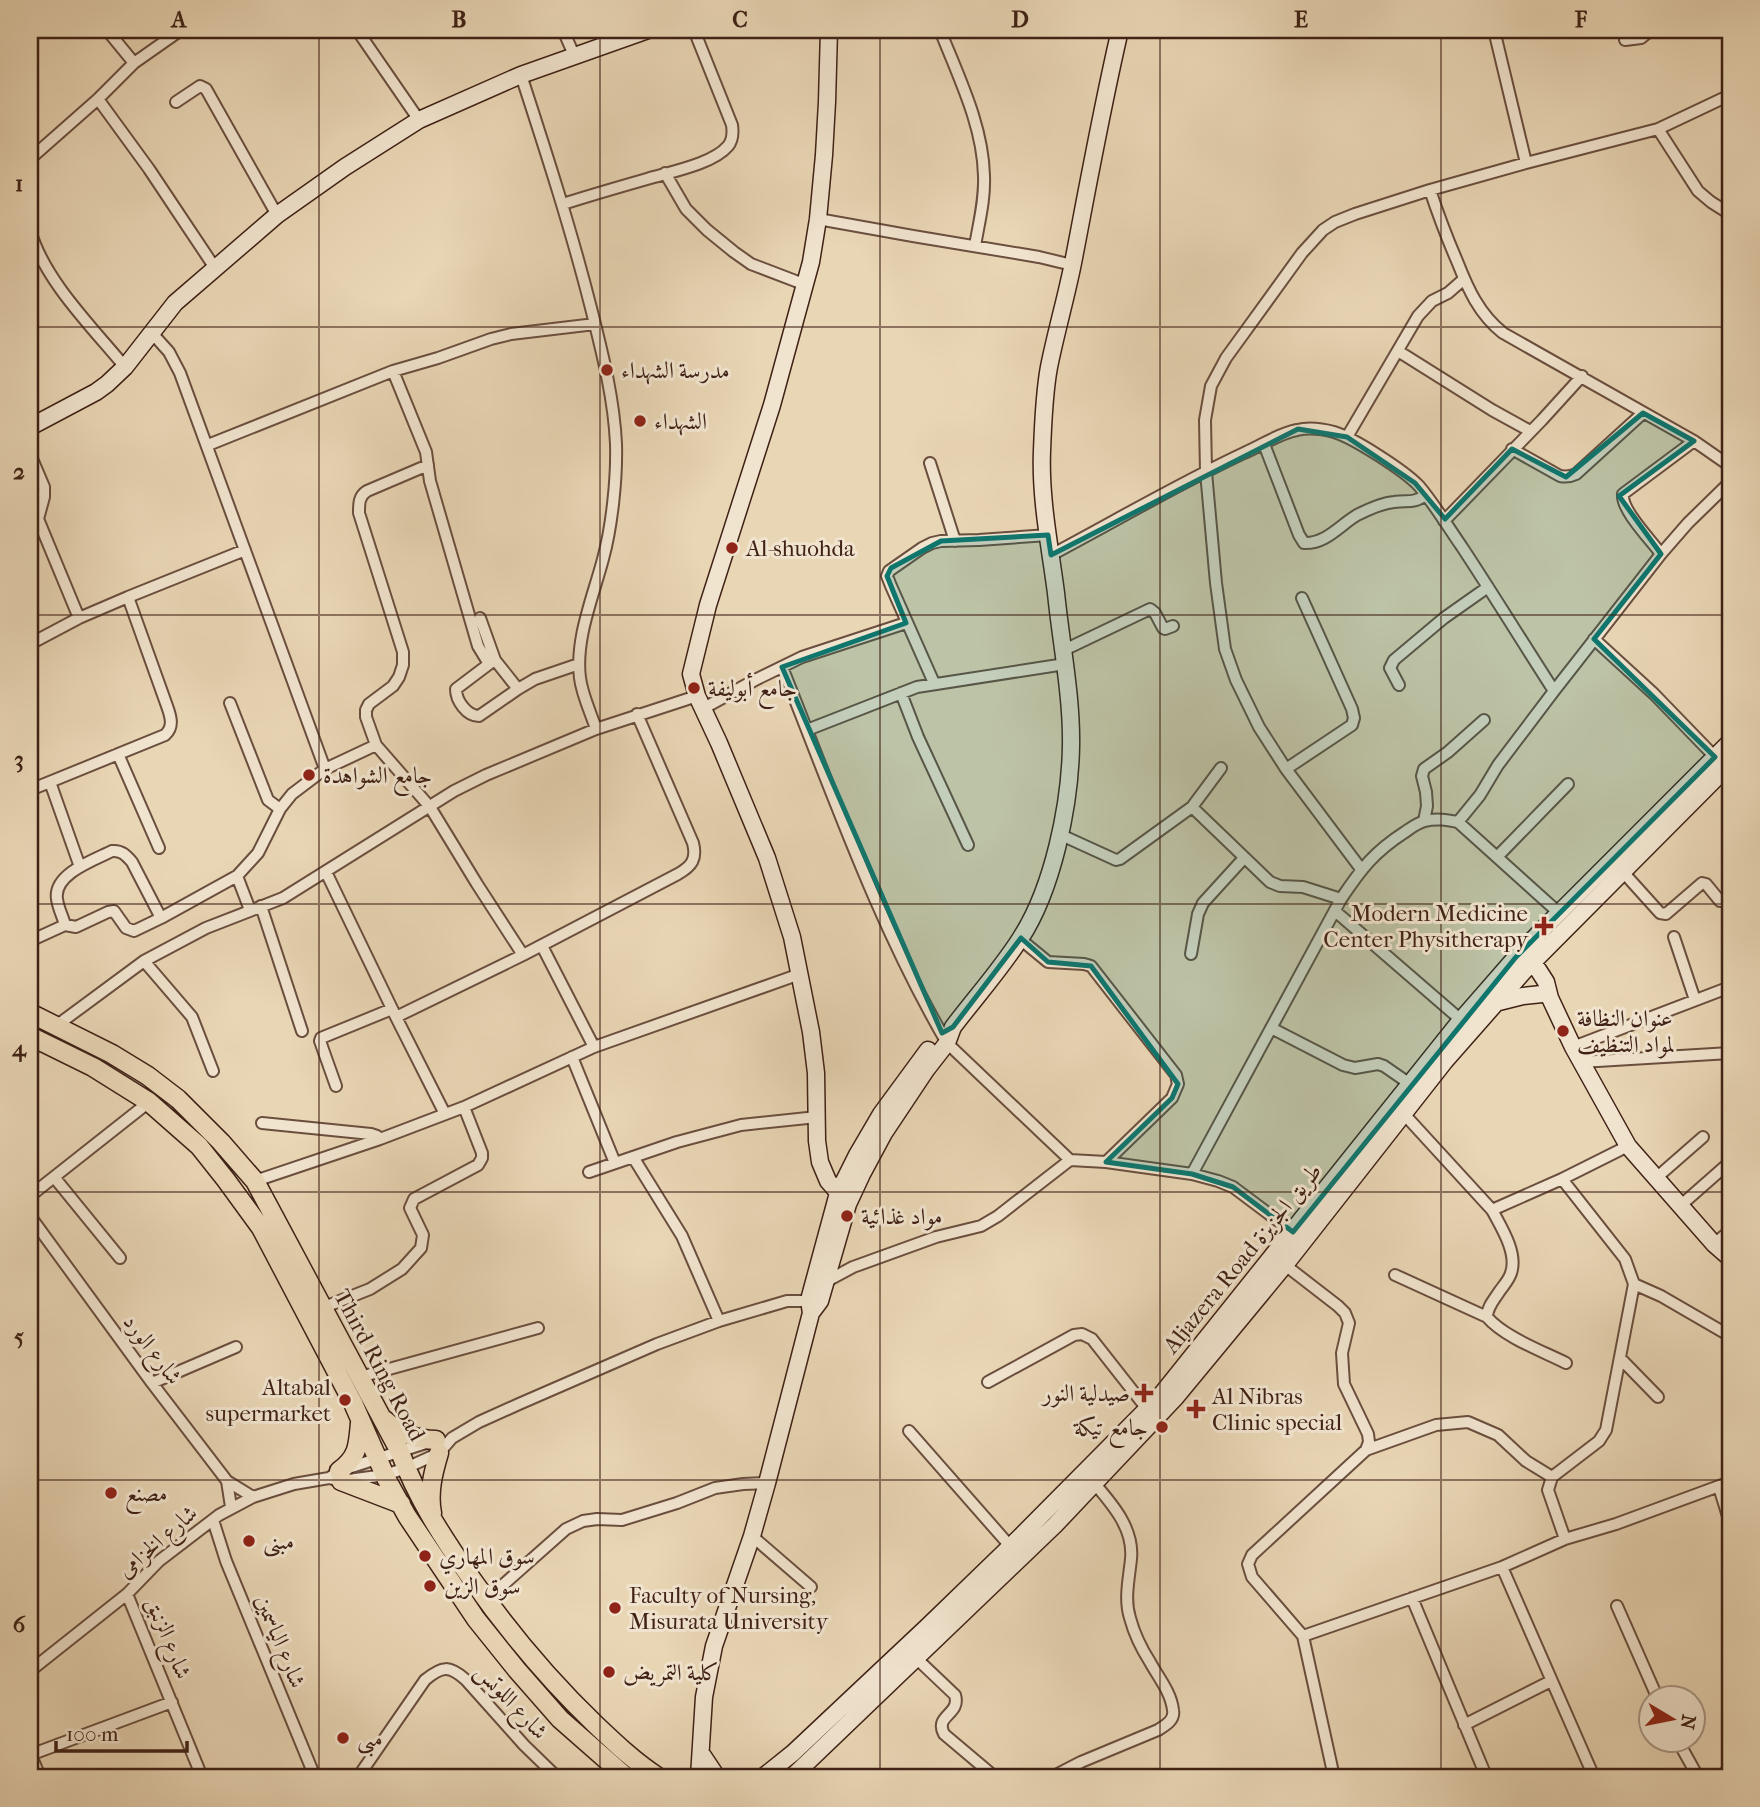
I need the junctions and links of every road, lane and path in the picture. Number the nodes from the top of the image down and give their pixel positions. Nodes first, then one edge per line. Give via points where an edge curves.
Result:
1 (107, 30) edge
2 (181, 30) edge
3 (357, 30) edge
4 (563, 30) edge
5 (648, 30) edge
6 (694, 30) edge
7 (829, 30) edge
8 (940, 30) edge
9 (1120, 30) edge
10 (1494, 30) edge
11 (1650, 30) edge
12 (1625, 40) dead end
13 (574, 55) junction
14 (134, 63) junction
15 (521, 75) junction
16 (1730, 94) edge
17 (97, 99) junction
18 (176, 102) dead end
19 (419, 120) junction
20 (1658, 129) junction
21 (30, 159) edge
22 (1526, 163) junction
23 (665, 173) junction
24 (1430, 190) junction
25 (563, 204) junction
26 (1730, 214) edge
27 (277, 215) junction
28 (818, 219) junction
29 (30, 230) edge
30 (975, 246) junction
31 (1072, 265) junction
32 (215, 268) junction
33 (1464, 279) junction
34 (806, 285) junction
35 (595, 324) junction
36 (151, 332) junction
37 (1398, 351) junction
38 (125, 368) junction
39 (393, 371) junction
40 (1582, 376) junction
41 (1643, 413) junction
42 (30, 428) edge
43 (1530, 431) junction
44 (1347, 437) junction
45 (1694, 441) junction
46 (1264, 444) junction
47 (208, 445) junction
48 (1512, 449) junction
49 (30, 454) edge
50 (930, 463) dead end
51 (428, 465) junction
52 (1730, 466) edge
53 (1206, 472) junction
54 (1730, 482) edge
55 (1426, 495) junction
56 (1444, 521) junction
57 (1048, 535) junction
58 (955, 541) junction
59 (245, 550) junction
60 (1661, 554) junction
61 (1051, 555) junction
62 (1488, 587) junction
63 (128, 597) junction
64 (1302, 598) dead end
65 (79, 618) junction
66 (480, 618) dead end
67 (906, 623) junction
68 (1173, 626) dead end
69 (1594, 639) junction
70 (30, 644) edge
71 (1064, 657) junction
72 (492, 662) junction
73 (579, 664) junction
74 (782, 667) junction
75 (934, 683) junction
76 (1399, 685) dead end
77 (518, 689) junction
78 (1554, 691) junction
79 (901, 693) junction
80 (701, 702) junction
81 (230, 703) dead end
82 (637, 714) junction
83 (1484, 720) dead end
84 (596, 729) junction
85 (807, 730) junction
86 (1730, 742) edge
87 (376, 745) junction
88 (118, 754) junction
89 (1723, 760) edge
90 (1221, 768) dead end
91 (326, 769) junction
92 (1286, 769) junction
93 (50, 782) junction
94 (1568, 784) dead end
95 (30, 790) edge
96 (430, 807) junction
97 (1192, 807) junction
98 (280, 809) junction
99 (1424, 821) junction
100 (1458, 822) junction
101 (1059, 834) junction
102 (968, 845) dead end
103 (159, 848) dead end
104 (1497, 856) junction
105 (1244, 858) junction
106 (80, 867) junction
107 (1361, 869) junction
108 (326, 872) junction
109 (1623, 872) junction
110 (237, 876) junction
111 (1341, 900) junction
112 (1730, 901) edge
113 (255, 908) junction
114 (1335, 911) junction
115 (1559, 913) junction
116 (161, 918) junction
117 (65, 925) junction
118 (1674, 937) dead end
119 (1020, 939) junction
120 (30, 941) edge
121 (1553, 943) junction
122 (542, 946) junction
123 (1191, 954) dead end
124 (523, 955) junction
125 (1525, 959) junction
126 (144, 961) junction
127 (800, 974) junction
128 (1730, 987) edge
129 (1546, 992) junction
130 (1695, 1000) junction
131 (1495, 1003) junction
132 (30, 1013) edge
133 (394, 1013) junction
134 (1461, 1020) junction
135 (56, 1026) junction
136 (1271, 1028) junction
137 (302, 1031) dead end
138 (947, 1034) junction
139 (34, 1043) edge
140 (594, 1047) junction
141 (1573, 1047) junction
142 (1730, 1053) edge
143 (572, 1057) junction
144 (1581, 1062) junction
145 (213, 1071) dead end
146 (1410, 1084) junction
147 (336, 1086) dead end
148 (149, 1101) junction
149 (464, 1107) junction
150 (445, 1114) junction
151 (1404, 1114) junction
152 (817, 1117) junction
153 (262, 1123) dead end
154 (1703, 1137) dead end
155 (380, 1139) junction
156 (1628, 1146) junction
157 (633, 1157) junction
158 (1070, 1160) junction
159 (1106, 1162) junction
160 (1730, 1162) edge
161 (615, 1163) junction
162 (589, 1172) dead end
163 (1192, 1174) junction
164 (54, 1177) junction
165 (1562, 1179) junction
166 (1655, 1179) junction
167 (255, 1181) junction
168 (30, 1196) edge
169 (843, 1198) junction
170 (1680, 1206) junction
171 (1492, 1210) junction
172 (30, 1216) edge
173 (1730, 1231) edge
174 (1293, 1232) junction
175 (1714, 1244) junction
176 (834, 1249) junction
177 (120, 1258) dead end
178 (1730, 1258) edge
179 (1285, 1265) junction
180 (853, 1268) junction
181 (1395, 1275) dead end
182 (825, 1282) junction
183 (1634, 1284) junction
184 (813, 1305) junction
185 (322, 1307) junction
186 (1487, 1317) junction
187 (719, 1321) junction
188 (538, 1328) dead end
189 (1730, 1336) edge
190 (236, 1347) dead end
191 (1619, 1358) junction
192 (1566, 1363) dead end
193 (360, 1377) junction
194 (988, 1382) dead end
195 (152, 1383) junction
196 (1658, 1397) dead end
197 (1147, 1409) junction
198 (379, 1413) junction
199 (360, 1419) junction
200 (909, 1431) dead end
201 (443, 1444) junction
202 (1366, 1450) junction
203 (403, 1460) junction
204 (382, 1467) junction
205 (336, 1477) junction
206 (1552, 1477) junction
207 (227, 1481) junction
208 (1730, 1482) edge
209 (767, 1483) junction
210 (1095, 1484) junction
211 (1719, 1487) junction
212 (253, 1497) junction
213 (401, 1504) junction
214 (231, 1507) junction
215 (213, 1520) junction
216 (1730, 1523) edge
217 (435, 1527) junction
218 (752, 1536) junction
219 (1565, 1539) junction
220 (1010, 1546) junction
221 (1502, 1567) junction
222 (811, 1587) dead end
223 (127, 1594) junction
224 (1412, 1598) junction
225 (486, 1600) junction
226 (1617, 1606) dead end
227 (1303, 1636) junction
228 (915, 1657) junction
229 (30, 1671) edge
230 (1551, 1681) junction
231 (1652, 1685) edge
232 (172, 1702) junction
233 (1464, 1725) junction
234 (701, 1752) junction
235 (30, 1754) edge
236 (1686, 1755) edge
237 (1730, 1773) edge
238 (1486, 1776) edge
239 (40, 1777) edge
240 (202, 1777) edge
241 (315, 1777) edge
242 (358, 1777) edge
243 (557, 1777) edge
244 (626, 1777) edge
245 (657, 1777) edge
246 (699, 1777) edge
247 (717, 1777) edge
248 (763, 1777) edge
249 (792, 1777) edge
250 (995, 1777) edge
251 (1052, 1777) edge
252 (1334, 1777) edge
253 (1594, 1777) edge
254 (1698, 1777) edge
255 (1723, 1777) edge

1 - 14 street
2 - 14 street
3 - 19 street
4 - 13 street
5 - 13 street
6 - 23 street via 732,125 732,140 713,157
7 - 28 street
8 - 30 street via 982,151 983,205
9 - 31 street
10 - 22 street
11 - 12 street via 1641,38
13 - 15 street
14 - 17 street
15 - 19 street
15 - 25 street
16 - 20 street
17 - 21 street
17 - 32 street
18 - 27 street via 200,86 206,89
19 - 27 street
20 - 22 street
20 - 26 street via 1698,191
22 - 24 street
23 - 25 street
23 - 34 street via 686,209 734,252 751,264
24 - 33 street
24 - 53 street via 1335,222 1302,253 1211,386 1205,419
25 - 35 street
27 - 32 street
28 - 30 street
28 - 34 street
29 - 38 street via 52,276
30 - 31 street
31 - 57 street via 1044,409 1042,476
32 - 36 street via 175,303
33 - 37 street via 1424,308
33 - 40 street via 1493,325
34 - 80 street via 708,605 691,674
35 - 39 street via 511,334
35 - 73 street via 614,420 616,455 604,556 584,624
36 - 38 street
36 - 47 street via 180,373
37 - 43 street
37 - 44 street
38 - 42 street via 96,392
39 - 47 street
39 - 51 street
40 - 41 street
40 - 43 street
41 - 45 street
41 - 48 street via 1571,476 1560,476
43 - 48 street
44 - 46 street via 1316,428 1298,429
44 - 55 street via 1392,465
45 - 52 street
45 - 60 street via 1623,494 1628,512
46 - 53 street
46 - 55 street via 1304,543 1325,538 1358,515 1394,502 1415,502
47 - 59 street
48 - 56 street
49 - 65 street via 44,487 38,519
50 - 58 street
51 - 72 street via 478,646
51 - 87 street via 362,494 359,501 403,652 399,677 366,709
53 - 61 street
53 - 92 street via 1225,649 1259,727
54 - 60 street
55 - 56 street
56 - 62 street
57 - 58 street
57 - 61 street
58 - 67 street via 932,543 889,571
59 - 63 street
59 - 91 street
60 - 69 street
61 - 71 street
62 - 76 street via 1394,660 1390,668
62 - 78 street
63 - 65 street
63 - 88 street via 171,728 165,735
64 - 92 street via 1354,718 1352,725
65 - 70 street
66 - 72 street
67 - 74 street
67 - 75 street
68 - 71 street via 1163,628 1150,609
69 - 78 street
69 - 89 street
71 - 75 street
71 - 101 street via 1072,746
72 - 77 street
72 - 77 street via 456,689 469,713 479,716
73 - 77 street
73 - 84 street
74 - 80 street
74 - 85 street
75 - 79 street
78 - 100 street
79 - 85 street
79 - 102 street
80 - 82 street
80 - 127 street via 767,858
81 - 98 street via 268,800
82 - 84 street
82 - 122 street via 693,843 694,862
83 - 99 street via 1424,769
84 - 96 street via 486,775
85 - 138 street via 870,889 906,965
86 - 89 street, Aljazera Road طريق الجزيزة
87 - 91 street
87 - 96 street
88 - 93 street
88 - 103 street
89 - 109 street, Aljazera Road طريق الجزيزة
89 - 115 street, Aljazera Road طريق الجزيزة
90 - 97 street
91 - 98 street
92 - 107 street
93 - 95 street
93 - 106 street
94 - 104 street
96 - 108 street
96 - 124 street
97 - 101 street via 1116,860
97 - 105 street
98 - 110 street via 258,853
99 - 100 street
99 - 107 street via 1380,850
100 - 104 street
101 - 119 street via 1042,895
104 - 115 street
105 - 111 street via 1269,882
105 - 123 street via 1203,903
106 - 116 street via 112,851 125,854
106 - 117 street via 58,886 56,897
107 - 111 street
108 - 113 street via 283,898
108 - 133 street
109 - 112 street via 1663,915 1702,883 1720,901
109 - 121 street, Aljazera Road طريق الجزيزة
110 - 113 street
110 - 116 street
111 - 114 street
113 - 126 street
113 - 137 street
114 - 134 street
114 - 136 street
115 - 125 street, Aljazera Road طريق الجزيزة
116 - 117 street via 134,931 126,928 114,911 75,927
117 - 120 street
118 - 130 street
119 - 138 street
119 - 159 street via 1048,962 1091,966 1176,1075 1178,1084 1172,1098
121 - 125 street, Aljazera Road طريق الجزيزة
121 - 129 street via 1544,965
122 - 124 street
122 - 140 street
124 - 133 street
125 - 129 street
125 - 131 street, Aljazera Road طريق الجزيزة
125 - 134 street, Aljazera Road طريق الجزيزة
126 - 135 street
126 - 145 street via 192,1017
127 - 140 street
127 - 152 street via 813,1045
128 - 130 street
129 - 131 street
129 - 141 street
130 - 141 street
131 - 151 street, Aljazera Road طريق الجزيزة
132 - 135 main road, Third Ring Road
133 - 147 street via 321,1038
133 - 150 street
134 - 146 street, Aljazera Road طريق الجزيزة
135 - 167 main road, Third Ring Road via 112,1054 178,1099
136 - 146 street via 1343,1065 1378,1064
136 - 163 street
138 - 158 street
138 - 169 street
139 - 148 main road, Third Ring Road via 93,1067
140 - 143 street
141 - 144 street
142 - 144 street
143 - 149 street
143 - 161 street
144 - 156 street
146 - 174 street, Aljazera Road طريق الجزيزة
148 - 164 street
148 - 199 main road, Third Ring Road via 199,1146 261,1228
149 - 150 street
149 - 185 street via 482,1158 478,1165 414,1199 410,1208 423,1235 421,1248 402,1269 370,1289
150 - 155 street
151 - 171 street
151 - 179 street, Aljazera Road طريق الجزيزة
152 - 157 street via 741,1125
152 - 169 street via 820,1162
153 - 155 street via 371,1134
154 - 166 street
155 - 167 street
156 - 165 street
156 - 166 street
157 - 161 street
157 - 187 street via 682,1236
158 - 159 street
158 - 180 street via 981,1226 936,1237
159 - 163 street
160 - 170 street
161 - 162 street
163 - 174 street via 1233,1187
164 - 168 street
164 - 177 street
165 - 171 street
165 - 183 street via 1625,1259
166 - 170 street
167 - 185 main road, Third Ring Road
169 - 176 street
169 - 184 street
170 - 175 street
171 - 186 street via 1512,1253 1512,1266
172 - 195 street, شارع الورد
173 - 175 street
174 - 197 street, Aljazera Road طريق الجزيزة
175 - 178 street
176 - 180 street
176 - 182 street
179 - 202 street via 1338,1306 1349,1322 1342,1353 1343,1377 1368,1434
179 - 210 street, Aljazera Road طريق الجزيزة via 1176,1397
180 - 182 street
181 - 186 street
182 - 184 street
183 - 189 street
183 - 191 street
184 - 187 street via 787,1301
184 - 209 street
185 - 193 main road, Third Ring Road
186 - 192 street
187 - 201 street via 519,1404
188 - 193 street
190 - 195 street
191 - 196 street
191 - 206 street via 1606,1430 1599,1441
193 - 198 main road, Third Ring Road
194 - 197 street via 1082,1334 1092,1339
195 - 207 street, شارع الورد
197 - 220 street, Aljazera Road طريق الجزيزة
198 - 201 main road via 402,1433
198 - 203 main road, Third Ring Road
199 - 204 main road, Third Ring Road
199 - 205 main road via 356,1453
200 - 220 street
201 - 203 street
201 - 203 street
201 - 217 main road via 430,1497
202 - 206 street via 1436,1425 1468,1422 1498,1435
202 - 227 street via 1261,1546 1248,1564 1252,1577
203 - 204 street
203 - 204 street
203 - 217 main road, Third Ring Road
204 - 205 street
204 - 205 street
204 - 213 main road, Third Ring Road
205 - 212 street, شارع الخزامى
205 - 213 main road
206 - 219 street via 1548,1490
207 - 212 street, شارع الورد
207 - 214 street
208 - 211 street
209 - 218 street
209 - 225 street via 715,1488 638,1517 583,1521 566,1530
210 - 228 street, Aljazera Road طريق الجزيزة
210 - 251 street via 1126,1528 1131,1557 1129,1616 1163,1683 1173,1717 1158,1730
211 - 216 street
211 - 219 street
212 - 214 street, شارع الخزامى
213 - 244 main road, Third Ring Road via 476,1619 517,1670 560,1719
214 - 215 street, شارع الخزامى
215 - 223 street, شارع الخزامى via 159,1561
215 - 241 street, شارع الياسمين
217 - 225 main road, Third Ring Road
218 - 222 street
218 - 234 street via 714,1646 704,1697
219 - 221 street
220 - 248 street, Aljazera Road طريق الجزيزة
221 - 224 street
221 - 230 street
223 - 229 street, شارع الخزامى
223 - 232 street, شارع الزنبق
224 - 227 street
224 - 233 street
225 - 245 main road, Third Ring Road via 576,1706
226 - 231 street
227 - 252 street
228 - 249 street, Aljazera Road طريق الجزيزة
228 - 250 street via 956,1695 956,1707 942,1722 944,1734
230 - 233 street
230 - 253 street
232 - 235 street
232 - 240 street, شارع الزنبق
233 - 238 street
234 - 246 street
234 - 247 street
235 - 239 street
236 - 254 street
237 - 255 street
242 - 243 street, شارع اللوتس via 425,1680 449,1669 466,1680

